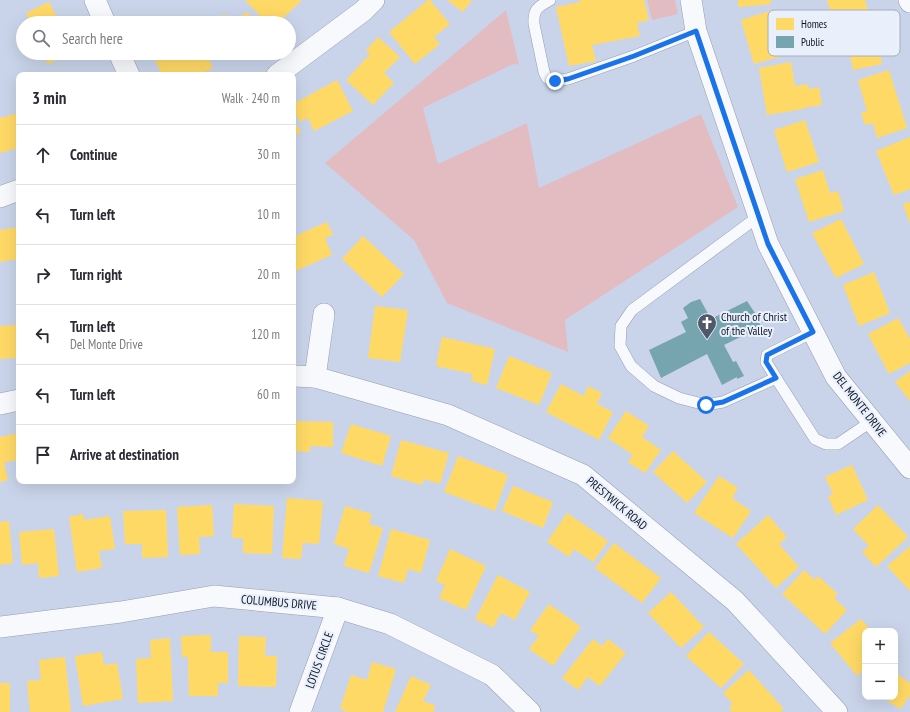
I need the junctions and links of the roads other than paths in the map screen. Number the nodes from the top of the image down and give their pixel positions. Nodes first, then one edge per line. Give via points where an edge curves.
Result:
1 (95, 0) edge
2 (374, 0) edge
3 (550, 0) edge
4 (691, 0) edge
5 (102, 16) edge
6 (696, 31) junction
7 (122, 60) edge
8 (128, 72) edge
9 (281, 72) edge
10 (16, 191) edge
11 (0, 197) edge
12 (759, 216) junction
13 (324, 314) dead end
14 (813, 332) junction
15 (296, 376) edge
16 (315, 377) junction
17 (776, 378) junction
18 (16, 401) edge
19 (0, 404) edge
20 (872, 421) junction
21 (910, 468) edge
22 (338, 608) junction
23 (0, 627) edge
24 (300, 712) edge
25 (530, 712) edge
26 (837, 712) edge

1 - 5 street
2 - 9 street
3 - 6 lane via 537,8 533,16 544,72 547,78 555,81 576,77
4 - 6 street, DEL MONTE DRIVE
6 - 12 street, DEL MONTE DRIVE
7 - 8 street
10 - 11 street
12 - 14 street, DEL MONTE DRIVE via 768,244
12 - 17 lane via 632,310 621,326 620,346 631,366 654,386 679,398 706,405 723,402
13 - 16 street
14 - 17 lane via 767,355 766,362
14 - 20 street, DEL MONTE DRIVE via 836,377
15 - 16 street, PRESTWICK ROAD
16 - 26 street, PRESTWICK ROAD via 448,415 583,475 735,601
17 - 20 lane via 815,439 821,442 838,444
18 - 19 street
20 - 21 street, DEL MONTE DRIVE
22 - 23 street, COLUMBUS DRIVE via 214,596 121,612
22 - 24 street, LOTUS CIRCLE
22 - 25 street, COLUMBUS DRIVE via 390,624 492,675

